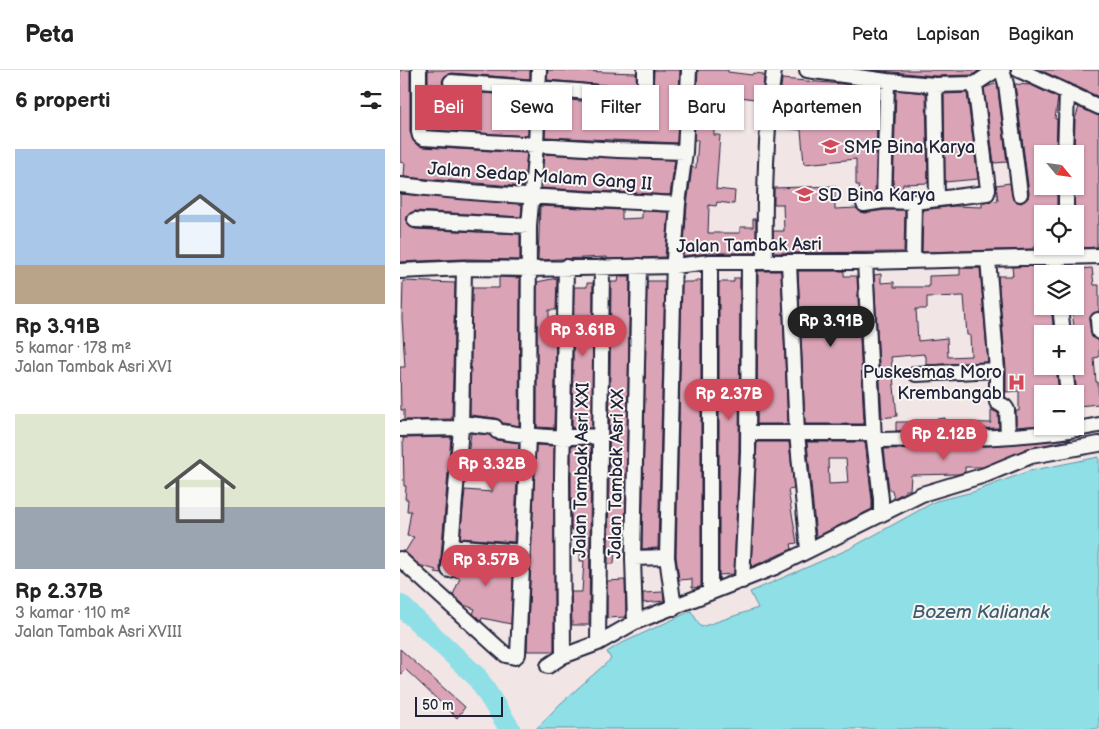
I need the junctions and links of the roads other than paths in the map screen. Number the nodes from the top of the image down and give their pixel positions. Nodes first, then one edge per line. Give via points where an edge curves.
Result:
1 (419, 70) edge
2 (539, 70) edge
3 (645, 70) edge
4 (689, 70) edge
5 (774, 70) edge
6 (811, 70) edge
7 (996, 70) edge
8 (1002, 70) edge
9 (1019, 70) edge
10 (887, 81) junction
11 (451, 82) dead end
12 (976, 84) junction
13 (494, 85) edge
14 (538, 85) edge
15 (645, 85) edge
16 (935, 85) junction
17 (1067, 92) junction
18 (1099, 107) edge
19 (537, 130) edge
20 (536, 145) junction
21 (1066, 145) edge
22 (685, 152) junction
23 (400, 185) edge
24 (1020, 194) dead end
25 (531, 196) junction
26 (938, 198) junction
27 (884, 201) junction
28 (914, 202) junction
29 (678, 204) junction
30 (864, 204) dead end
31 (415, 220) dead end
32 (529, 226) junction
33 (1047, 255) edge
34 (1080, 255) edge
35 (1099, 256) edge
36 (988, 259) junction
37 (913, 260) junction
38 (765, 261) junction
39 (710, 262) junction
40 (748, 262) junction
41 (865, 262) junction
42 (790, 263) junction
43 (639, 266) junction
44 (674, 266) junction
45 (566, 267) junction
46 (602, 267) junction
47 (464, 268) junction
48 (529, 268) junction
49 (400, 271) edge
50 (997, 370) junction
51 (916, 374) dead end
52 (1099, 425) edge
53 (1084, 427) edge
54 (461, 428) junction
55 (400, 429) edge
56 (748, 432) junction
57 (797, 433) junction
58 (1034, 433) edge
59 (600, 436) junction
60 (874, 436) junction
61 (1008, 436) junction
62 (528, 437) junction
63 (562, 438) junction
64 (1099, 444) edge
65 (881, 514) junction
66 (451, 546) junction
67 (808, 550) junction
68 (522, 552) junction
69 (667, 557) junction
70 (400, 558) edge
71 (632, 558) junction
72 (449, 570) dead end
73 (742, 581) junction
74 (710, 592) junction
75 (674, 608) junction
76 (635, 622) junction
77 (598, 642) junction
78 (563, 656) junction
79 (548, 666) dead end

1 - 20 street via 419,132 423,138
2 - 14 street
3 - 15 street
4 - 22 street
5 - 38 street via 768,109
6 - 10 street
7 - 12 street
8 - 24 street
9 - 17 street
10 - 16 street
10 - 27 street
11 - 13 street
12 - 16 street
12 - 26 street via 988,189 984,195
16 - 26 street
17 - 18 street
17 - 21 street
19 - 20 street
20 - 22 street
20 - 25 street
22 - 29 street
23 - 25 street, Jalan Sedap Malam Gang II
25 - 29 street, Jalan Sedap Malam Gang II
25 - 32 street
26 - 28 street
27 - 28 street
27 - 30 street
28 - 37 street
29 - 44 street
31 - 32 street
32 - 48 street
33 - 36 street, Jalan Tambak Asri
34 - 35 street, Jalan Tambak Asri
36 - 37 street, Jalan Tambak Asri
36 - 50 street
37 - 41 street, Jalan Tambak Asri
38 - 40 street, Jalan Tambak Asri
38 - 42 street, Jalan Tambak Asri
39 - 40 street, Jalan Tambak Asri
39 - 44 street, Jalan Tambak Asri
39 - 74 street
40 - 56 street
41 - 42 street, Jalan Tambak Asri
41 - 60 street
42 - 57 street
43 - 44 street, Jalan Tambak Asri
43 - 46 street, Jalan Tambak Asri
43 - 71 street, Jalan Tambak Asri XX
44 - 69 street
45 - 46 street, Jalan Tambak Asri
45 - 48 street, Jalan Tambak Asri
45 - 63 street
46 - 59 street, Jalan Tambak Asri XXI
47 - 48 street, Jalan Tambak Asri
47 - 49 street, Jalan Tambak Asri
47 - 54 street
48 - 62 street
50 - 51 street
50 - 61 street via 996,402 1007,410
52 - 53 street
54 - 55 street
54 - 62 street via 469,424 495,427 497,432
54 - 66 street
56 - 57 street
56 - 73 street
57 - 60 street
57 - 67 street
58 - 61 street
59 - 63 street
59 - 77 street, Jalan Tambak Asri XXI
60 - 61 street
60 - 65 street
62 - 63 street
62 - 68 street
63 - 78 street
64 - 65 street via 1031,456 985,475 922,494
65 - 67 street
66 - 68 street
66 - 72 street
67 - 73 street
68 - 70 street via 518,654 511,658
69 - 71 street
69 - 75 street
71 - 76 street, Jalan Tambak Asri XX
73 - 74 street
74 - 75 street
75 - 76 street
76 - 77 street
77 - 78 street
78 - 79 street

